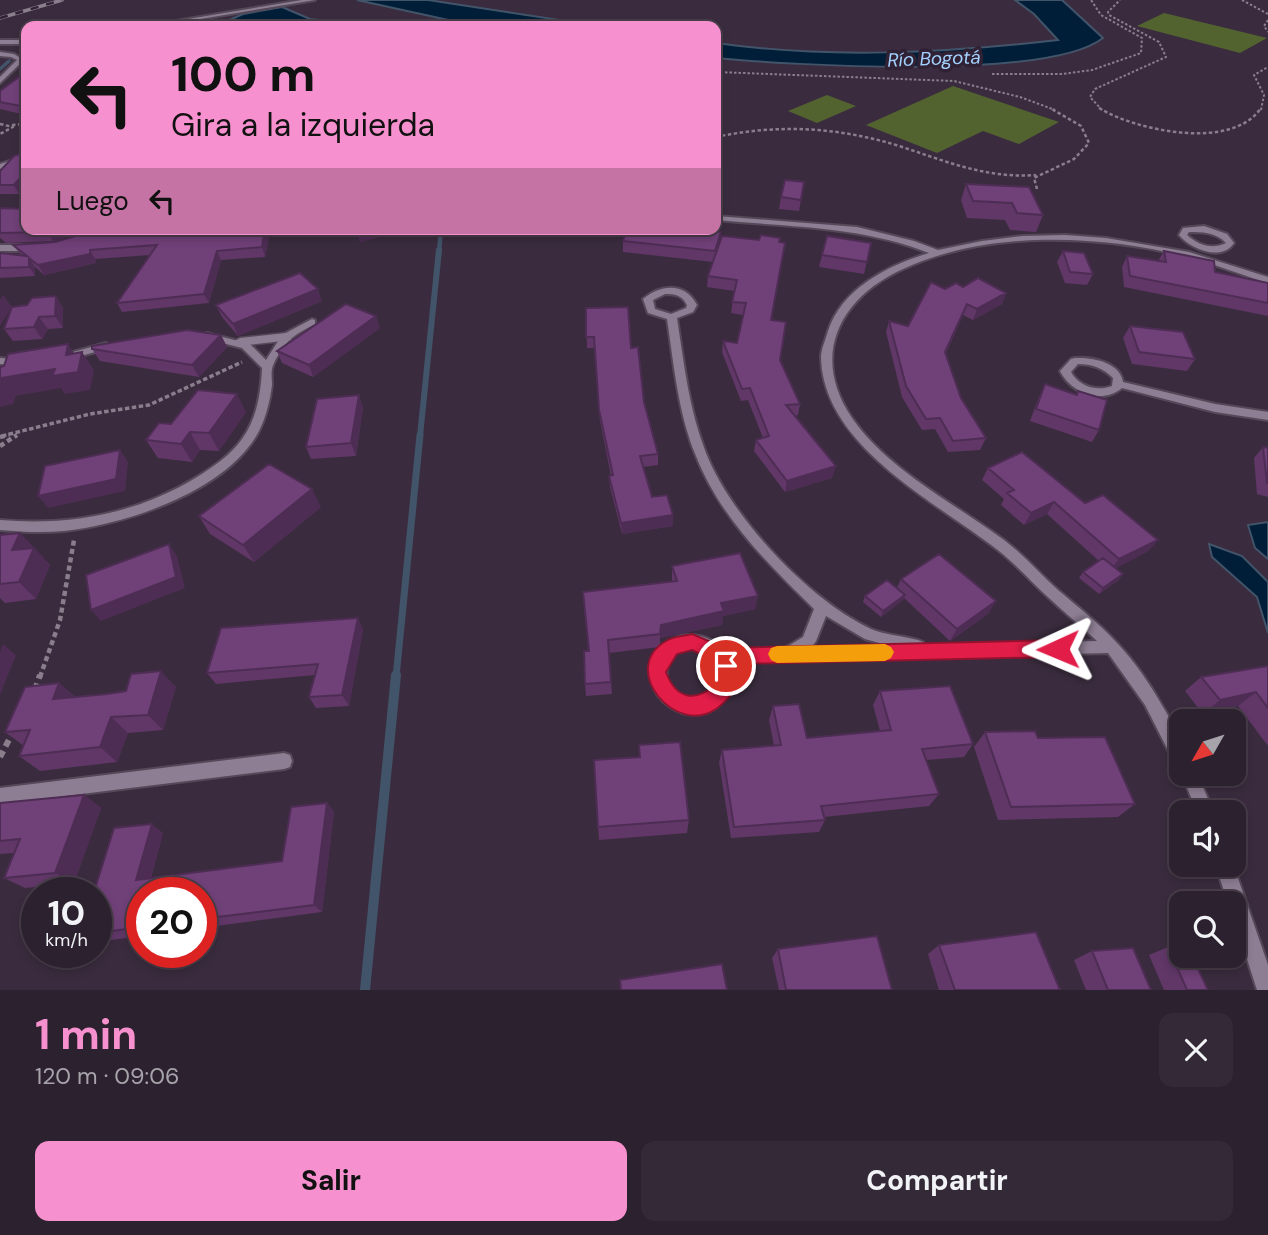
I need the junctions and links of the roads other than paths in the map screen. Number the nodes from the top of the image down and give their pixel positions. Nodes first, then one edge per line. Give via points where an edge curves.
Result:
1 (312, 0) edge
2 (180, 21) edge
3 (21, 42) edge
4 (0, 43) edge
5 (0, 54) edge
6 (0, 81) edge
7 (21, 160) edge
8 (0, 167) edge
9 (721, 218) edge
10 (43, 247) edge
11 (0, 248) edge
12 (1201, 252) junction
13 (938, 253) junction
14 (1268, 280) edge
15 (672, 317) dead end
16 (312, 322) dead end
17 (191, 333) edge
18 (286, 337) junction
19 (125, 342) edge
20 (240, 342) junction
21 (56, 358) edge
22 (0, 361) edge
23 (35, 361) edge
24 (267, 366) junction
25 (1119, 384) junction
26 (1268, 416) edge
27 (0, 525) edge
28 (822, 607) junction
29 (1112, 648) junction
30 (950, 651) junction
31 (788, 654) junction
32 (721, 656) junction
33 (1169, 733) edge
34 (284, 761) dead end
35 (0, 796) edge
36 (1228, 877) edge
37 (1267, 990) edge

1 - 2 lane
3 - 4 lane
5 - 6 lane via 21,60
7 - 8 lane
9 - 13 lane via 873,231
10 - 11 lane
12 - 12 lane via 1224,248 1230,243 1211,230 1184,232
12 - 13 lane via 1058,236 979,243
12 - 14 lane
13 - 29 lane via 898,268 846,303 827,345 837,401 858,433 892,467 1000,544
15 - 28 lane via 686,407 708,471 752,535
16 - 18 lane
17 - 20 lane
18 - 20 street
18 - 24 lane
19 - 21 lane
20 - 24 lane
22 - 23 lane
24 - 27 lane via 268,390 240,449 190,486 115,518 57,530
25 - 25 lane via 1108,368 1091,361 1075,361 1065,371 1076,385 1095,392 1112,391
25 - 26 lane via 1214,408
28 - 30 lane via 870,635
28 - 31 lane via 808,641
29 - 30 lane
29 - 33 lane
30 - 31 lane
31 - 32 lane
32 - 32 lane via 703,644 671,647 658,662 663,692 684,705 709,703 725,688 728,677
34 - 35 lane
36 - 37 lane

